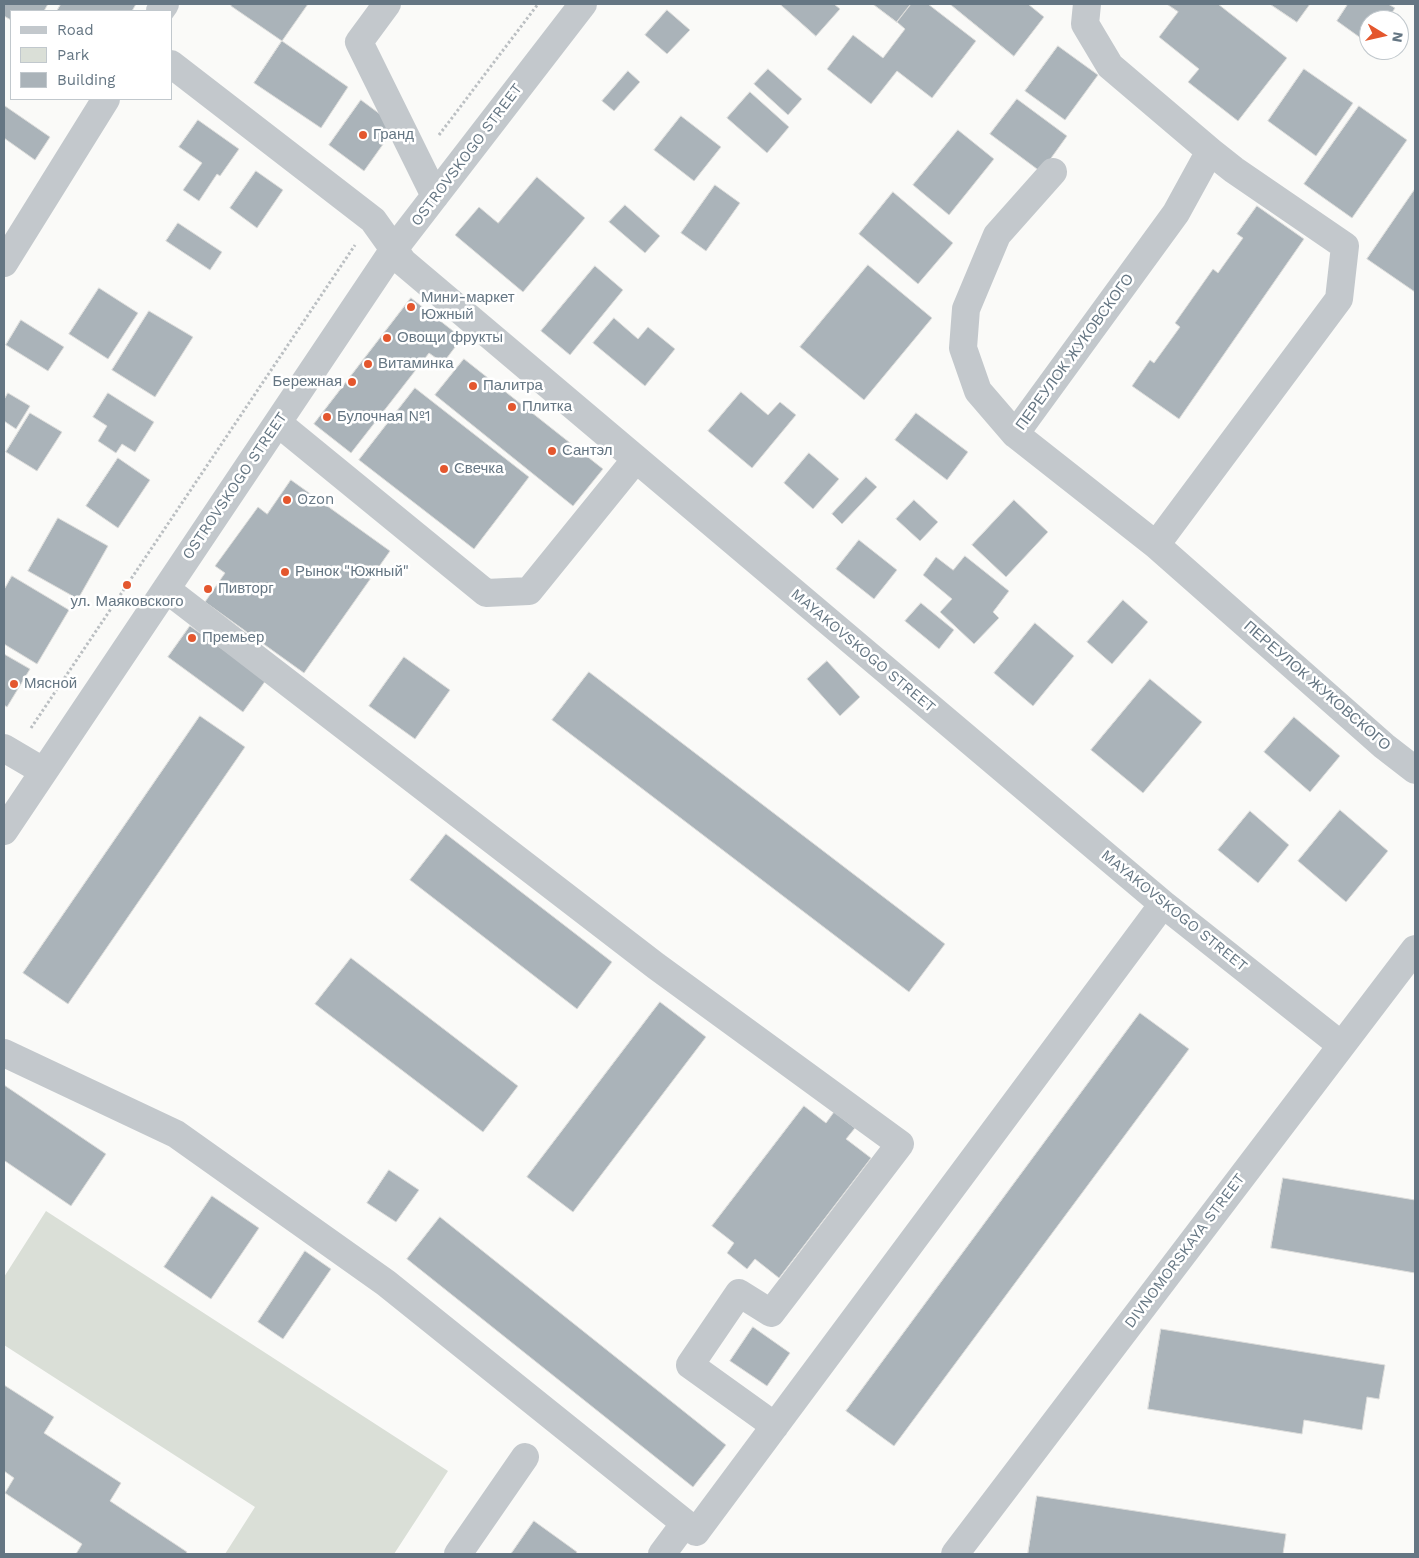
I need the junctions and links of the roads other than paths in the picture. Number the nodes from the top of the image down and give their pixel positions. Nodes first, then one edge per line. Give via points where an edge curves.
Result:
1 (387, 4) edge
2 (583, 4) edge
3 (1087, 4) edge
4 (172, 65) edge
5 (105, 100) edge
6 (1210, 151) junction
7 (1053, 172) dead end
8 (435, 196) junction
9 (394, 249) junction
10 (4, 263) edge
11 (278, 423) junction
12 (1015, 434) junction
13 (636, 460) junction
14 (1156, 545) junction
15 (166, 588) junction
16 (4, 748) edge
17 (1415, 770) edge
18 (43, 771) junction
19 (4, 831) edge
20 (1164, 904) junction
21 (1415, 949) edge
22 (1341, 1044) junction
23 (4, 1053) edge
24 (775, 1426) junction
25 (525, 1456) dead end
26 (684, 1524) junction
27 (458, 1554) edge
28 (662, 1554) edge
29 (955, 1554) edge

1 - 8 street via 359,42
2 - 8 street, OSTROVSKOGO STREET
3 - 6 street via 1085,24 1110,66
4 - 9 street, MAYAKOVSKOGO STREET via 373,220
5 - 10 street
6 - 12 street, ПЕРЕУЛОК ЖУКОВСКОГО via 1176,213
6 - 14 street via 1345,246 1339,299
7 - 12 street via 997,235 966,309 963,348 978,391
8 - 9 street, OSTROVSKOGO STREET
9 - 11 street, OSTROVSKOGO STREET
9 - 13 street, MAYAKOVSKOGO STREET via 402,262
11 - 13 street via 486,593 529,591
11 - 15 street, OSTROVSKOGO STREET
12 - 14 street, ПЕРЕУЛОК ЖУКОВСКОГО
13 - 20 street, MAYAKOVSKOGO STREET
14 - 17 street, ПЕРЕУЛОК ЖУКОВСКОГО
15 - 18 street, OSTROVSKOGO STREET
15 - 24 street via 656,966 900,1144 771,1313 739,1293 690,1365
16 - 18 street
18 - 19 street, OSTROVSKOGO STREET
20 - 22 street, MAYAKOVSKOGO STREET
20 - 24 street
21 - 22 street, DIVNOMORSKAYA STREET
22 - 29 street, DIVNOMORSKAYA STREET
23 - 26 street via 176,1134 386,1283
24 - 26 street via 696,1532
25 - 27 street
26 - 28 street

